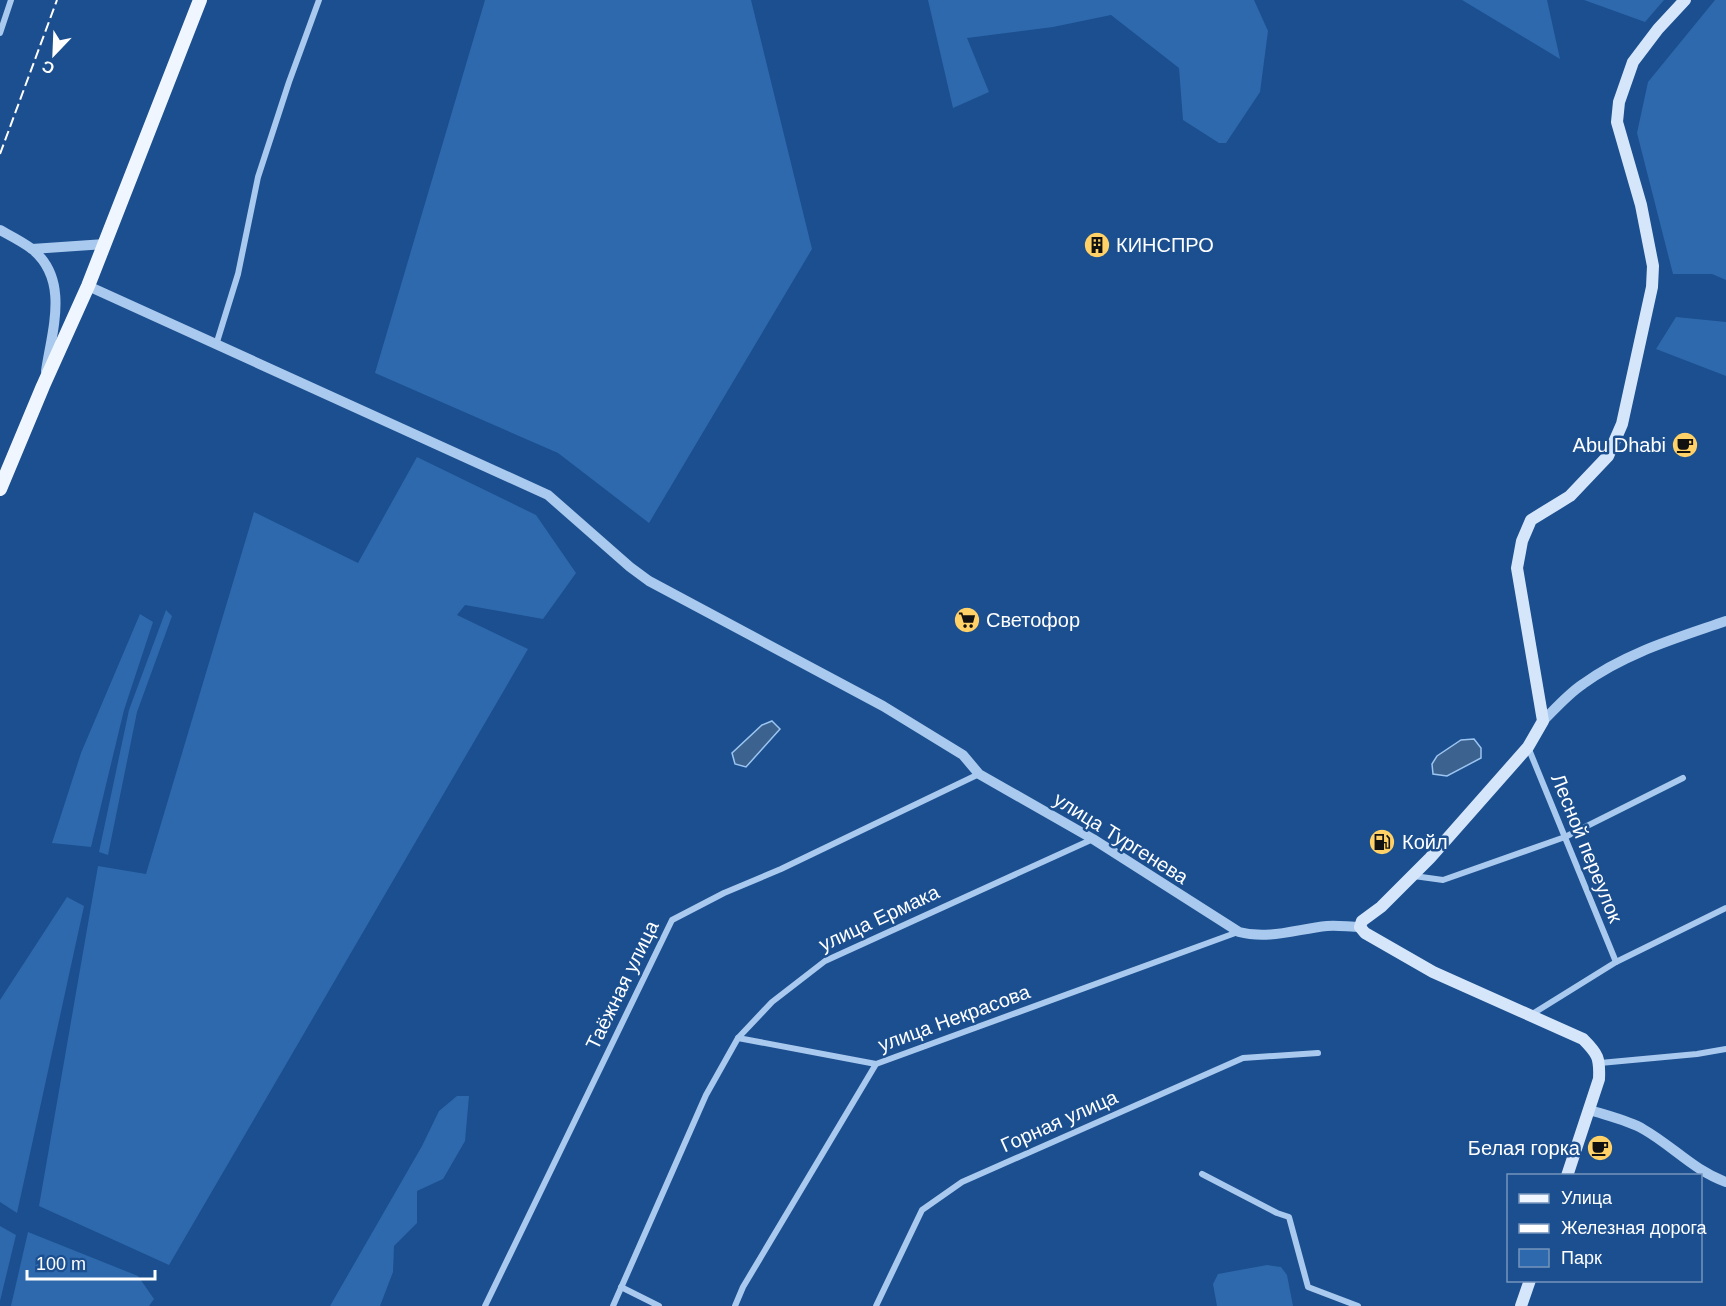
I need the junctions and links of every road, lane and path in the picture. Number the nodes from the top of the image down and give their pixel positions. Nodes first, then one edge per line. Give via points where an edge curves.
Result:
1 (11, 0) edge
2 (200, 0) edge
3 (319, 0) edge
4 (1684, 0) edge
5 (0, 33) edge
6 (0, 231) edge
7 (105, 244) junction
8 (32, 249) junction
9 (88, 286) junction
10 (216, 345) junction
11 (44, 386) junction
12 (0, 489) edge
13 (1726, 621) edge
14 (1543, 722) junction
15 (1528, 747) junction
16 (979, 774) junction
17 (1683, 778) dead end
18 (1565, 837) junction
19 (1093, 839) junction
20 (1413, 876) junction
21 (1726, 908) edge
22 (1360, 927) junction
23 (1239, 932) junction
24 (1616, 962) junction
25 (1528, 1016) junction
26 (738, 1038) junction
27 (1726, 1049) edge
28 (1318, 1053) dead end
29 (1600, 1063) junction
30 (876, 1064) junction
31 (1590, 1110) junction
32 (1202, 1174) dead end
33 (1568, 1174) edge
34 (1726, 1182) edge
35 (1530, 1282) edge
36 (621, 1287) junction
37 (485, 1306) edge
38 (613, 1306) edge
39 (659, 1306) edge
40 (735, 1306) edge
41 (876, 1306) edge
42 (1358, 1306) edge
43 (1521, 1306) edge

1 - 5 street
2 - 7 main road
3 - 10 street via 258,177 238,274
4 - 14 main road via 1633,62 1619,102 1617,122 1653,266 1652,287 1622,424 1608,456 1570,496 1531,520 1522,541 1517,568
6 - 8 street
7 - 8 street
7 - 9 main road
8 - 11 street via 50,271 56,292
9 - 10 street, улица Тургенева
9 - 11 main road
10 - 16 street, улица Тургенева via 548,495 649,580 883,706 963,755
11 - 12 main road
13 - 14 street via 1628,657 1582,684
14 - 15 main road
15 - 18 street, Лесной переулок
15 - 20 main road
16 - 19 street, улица Тургенева
16 - 37 street, Таёжная улица via 672,920
17 - 18 street
18 - 20 street via 1443,880
18 - 24 street, Лесной переулок
19 - 23 street, улица Тургенева
19 - 26 street, улица Ермака via 825,961 772,1002
20 - 22 main road
21 - 24 street
22 - 23 street, улица Тургенева via 1329,925 1274,935
22 - 25 main road via 1433,972
23 - 30 street, улица Некрасова
24 - 25 street
25 - 29 main road via 1583,1039 1596,1052
26 - 30 street
26 - 36 street, улица Ермака via 706,1095
27 - 29 street
28 - 41 street, Горная улица via 1243,1058 962,1182 922,1210
29 - 31 main road
30 - 40 street, улица Некрасова
31 - 33 main road
31 - 34 street via 1642,1128 1694,1167
32 - 42 street via 1289,1217 1308,1287
35 - 43 main road
36 - 38 street, улица Ермака
36 - 39 street

